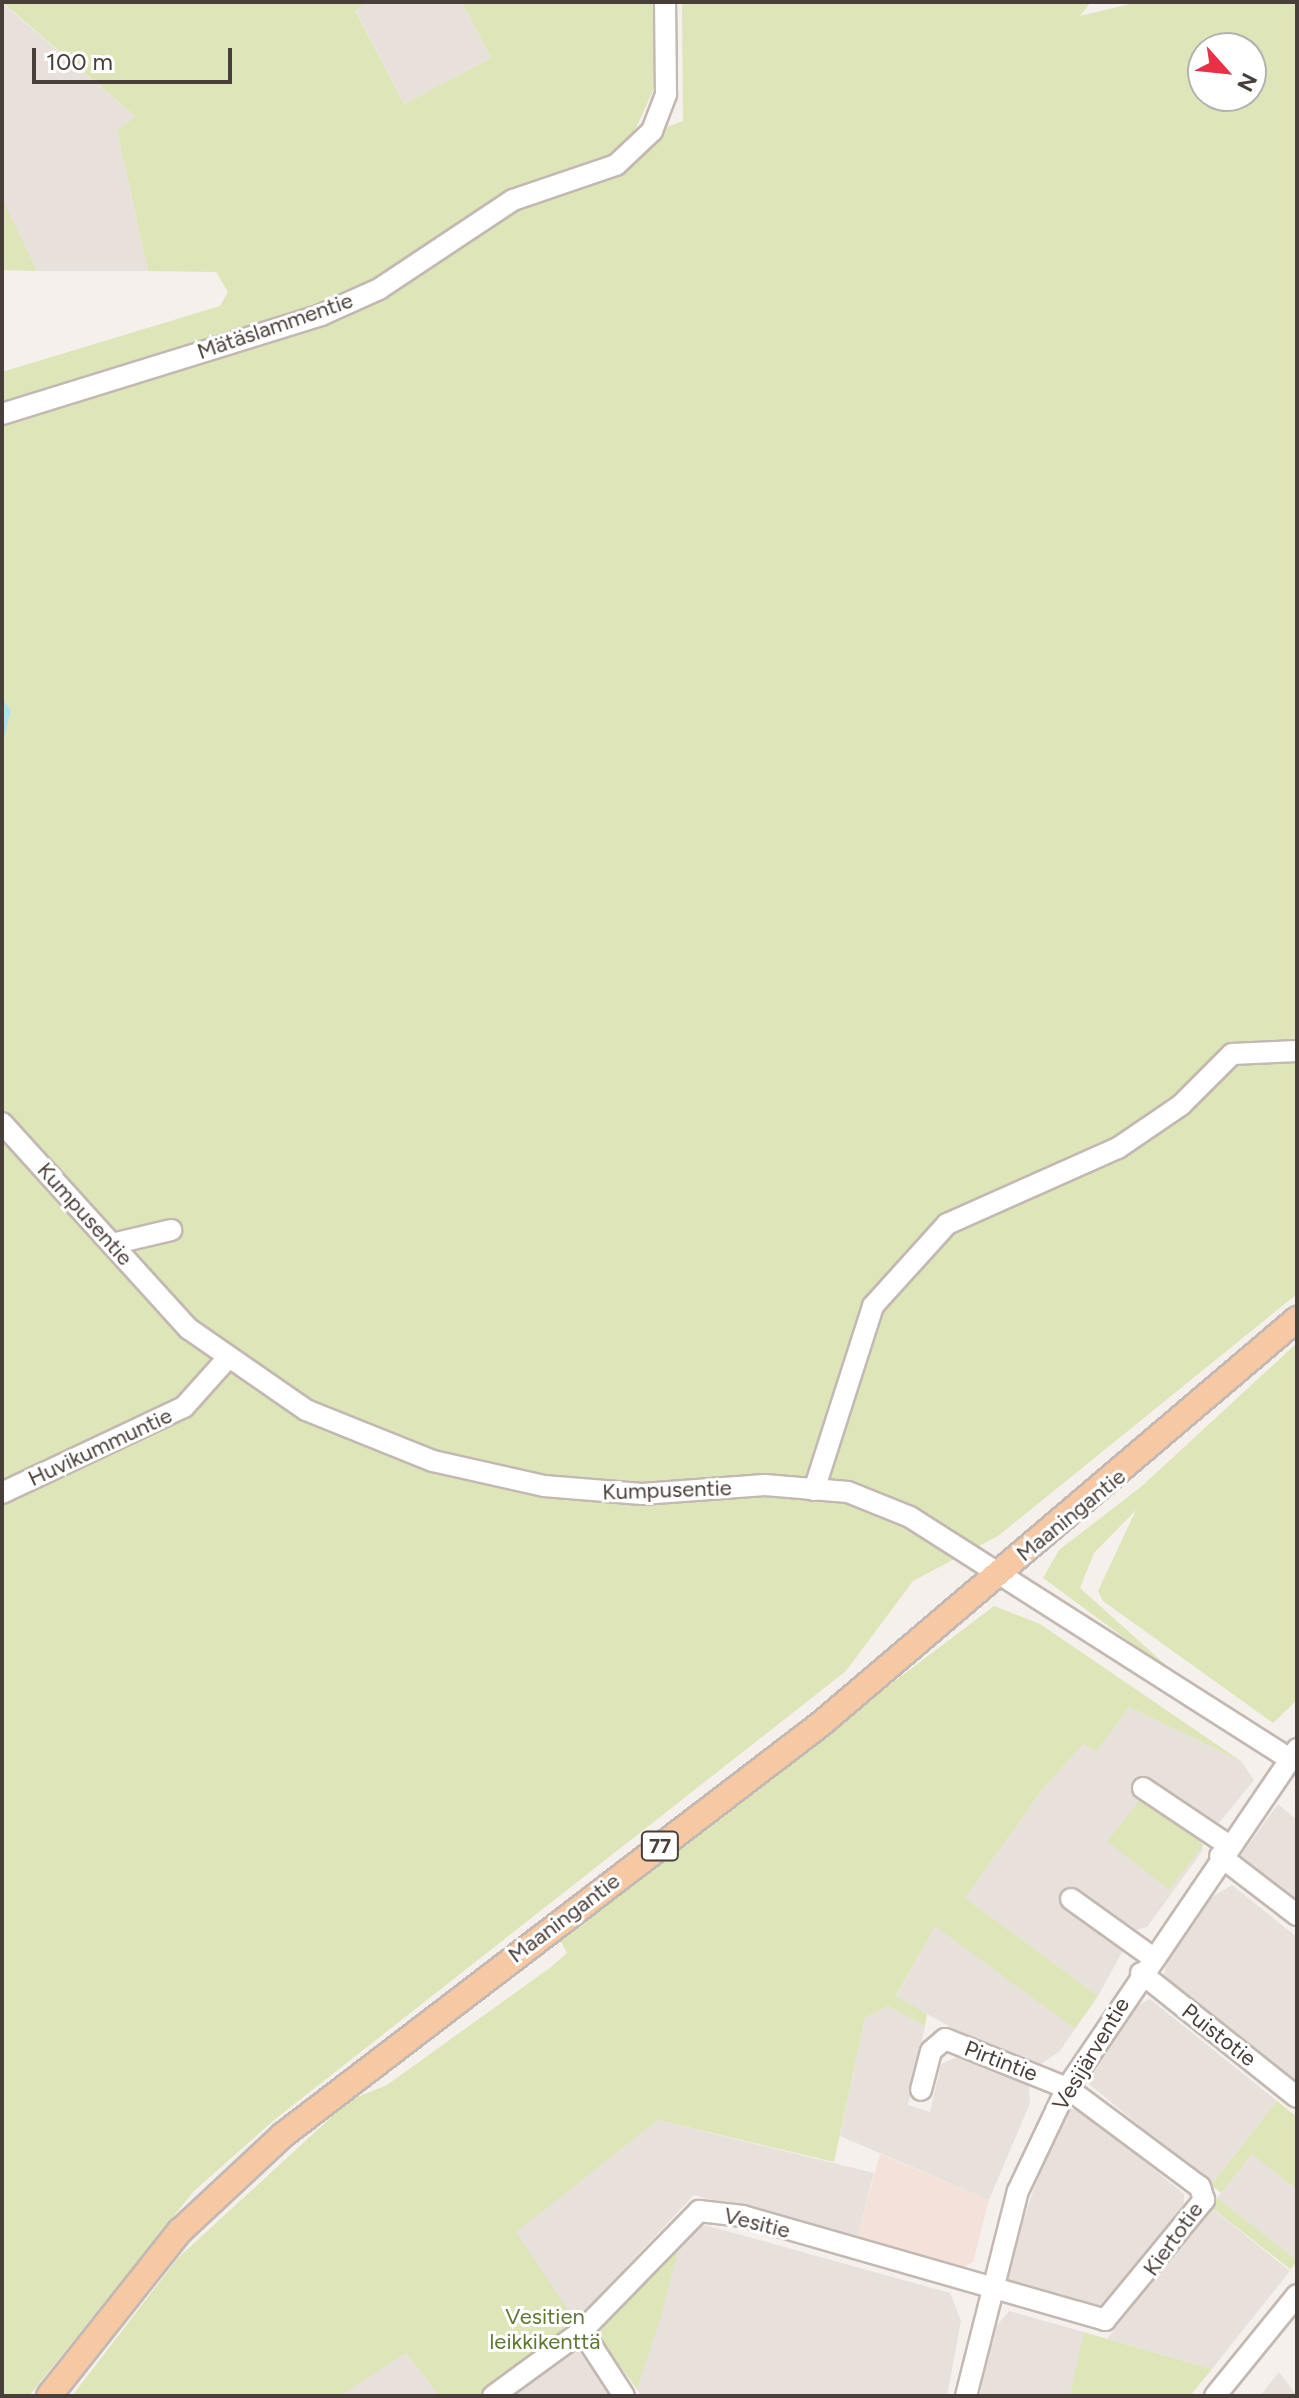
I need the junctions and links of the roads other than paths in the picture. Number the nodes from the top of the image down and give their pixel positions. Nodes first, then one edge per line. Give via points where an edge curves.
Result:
1 (665, 2) edge
2 (2, 414) edge
3 (1297, 1051) edge
4 (2, 1123) edge
5 (171, 1230) dead end
6 (112, 1244) junction
7 (1297, 1319) edge
8 (226, 1360) junction
9 (814, 1490) junction
10 (2, 1493) edge
11 (1001, 1572) junction
12 (1293, 1754) edge
13 (1143, 1788) dead end
14 (1224, 1851) junction
15 (1071, 1899) dead end
16 (1297, 1915) edge
17 (1146, 1965) junction
18 (1067, 2088) junction
19 (921, 2090) dead end
20 (1297, 2097) edge
21 (988, 2290) junction
22 (1297, 2295) edge
23 (582, 2331) junction
24 (49, 2396) edge
25 (493, 2396) edge
26 (624, 2396) edge
27 (966, 2396) edge
28 (1215, 2396) edge

1 - 2 street, Mätäslammentie via 666,94 652,131 616,165 513,200 379,289 336,308
3 - 9 street via 1232,1054 1181,1105 1118,1148 947,1224 873,1306
4 - 6 street, Kumpusentie
5 - 6 street
6 - 8 street, Kumpusentie
7 - 11 main road, Maaningantie / 77
8 - 9 street, Kumpusentie via 306,1410 433,1461 493,1477 591,1493
8 - 10 street, Huvikummuntie via 184,1407
9 - 11 street, Kumpusentie via 848,1492 910,1517
11 - 12 street, Kumpusentie
11 - 24 main road, Maaningantie / 77 via 822,1723 283,2135 180,2231
12 - 14 street, Vesijärventie
13 - 14 street
14 - 16 street
14 - 17 street, Vesijärventie
15 - 17 street, Puistotie
17 - 18 street, Vesijärventie
17 - 20 street, Puistotie
18 - 19 street, Pirtintie via 945,2039 931,2051
18 - 21 street, Vesijärventie via 1018,2191
18 - 21 street, Kiertotie via 1200,2187 1204,2200 1105,2320
21 - 23 street, Vesitie via 743,2216 699,2211
21 - 27 street, Vesijärventie
22 - 28 street
23 - 25 street, Vesitie
23 - 26 street

